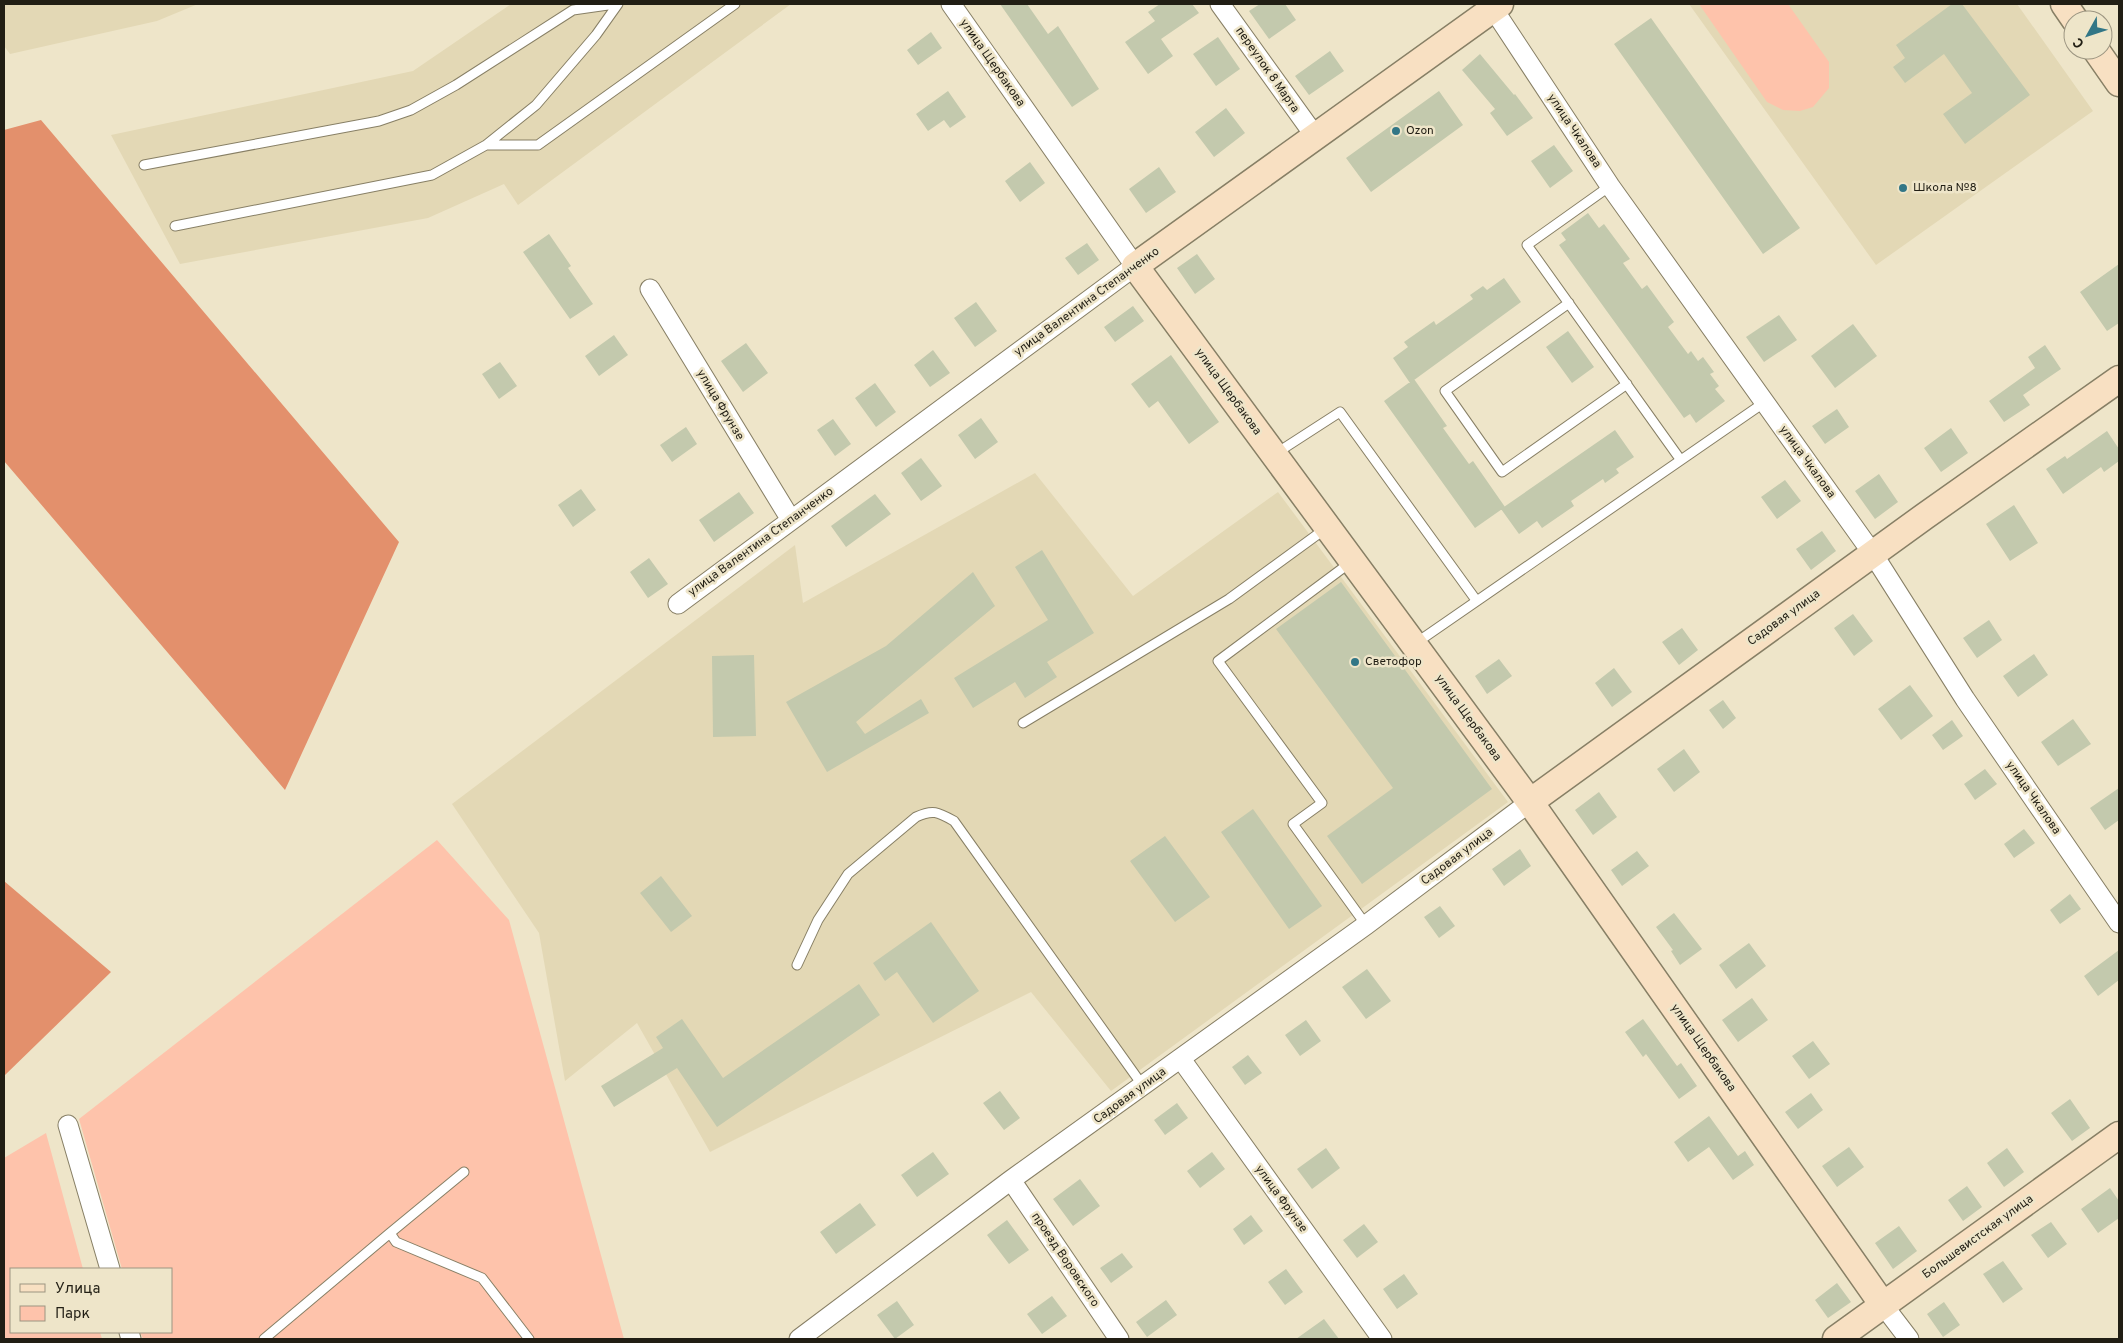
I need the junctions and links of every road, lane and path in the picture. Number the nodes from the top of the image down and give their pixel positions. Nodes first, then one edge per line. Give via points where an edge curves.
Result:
1 (617, 4) edge
2 (735, 4) edge
3 (951, 4) edge
4 (1220, 4) edge
5 (1494, 5) edge
6 (2103, 60) edge
7 (2119, 83) edge
8 (1315, 136) junction
9 (486, 146) junction
10 (144, 165) dead end
11 (1610, 186) junction
12 (175, 226) dead end
13 (1135, 266) junction
14 (650, 289) dead end
15 (1569, 304) junction
16 (2119, 379) edge
17 (1627, 384) junction
18 (1765, 402) junction
19 (1274, 455) junction
20 (1680, 459) junction
21 (790, 520) junction
22 (1328, 527) junction
23 (1872, 554) junction
24 (1352, 561) junction
25 (1476, 600) junction
26 (678, 604) dead end
27 (1414, 644) junction
28 (1023, 723) dead end
29 (1530, 802) junction
30 (2119, 923) edge
31 (1366, 925) junction
32 (797, 965) dead end
33 (1181, 1059) junction
34 (1143, 1086) junction
35 (68, 1125) dead end
36 (2119, 1135) edge
37 (464, 1172) dead end
38 (1011, 1180) junction
39 (390, 1233) junction
40 (110, 1268) edge
41 (1883, 1305) junction
42 (264, 1339) edge
43 (529, 1339) edge
44 (798, 1339) edge
45 (1119, 1339) edge
46 (1382, 1339) edge
47 (1836, 1339) edge
48 (1909, 1339) edge

1 - 9 lane via 596,35 536,105
1 - 10 lane via 573,10 456,86 411,110 379,121
2 - 9 lane via 538,145
3 - 13 street, улица Щербакова
4 - 8 street, переулок 8 Марта
5 - 8 street, улица Валентина Степанченко
5 - 11 street, улица Чкалова
6 - 7 street
8 - 13 street, улица Валентина Степанченко
9 - 12 lane via 432,175
11 - 15 lane via 1527,245
11 - 18 street, улица Чкалова
13 - 19 street, улица Щербакова
13 - 21 street, улица Валентина Степанченко
14 - 21 street, улица Фрунзе
15 - 17 lane
15 - 17 lane via 1445,391 1502,472
16 - 23 street, Садовая улица
17 - 20 lane
18 - 20 lane
18 - 23 street, улица Чкалова
19 - 22 street, улица Щербакова
19 - 25 lane via 1340,412
20 - 25 lane
21 - 26 street, улица Валентина Степанченко
22 - 24 street, улица Щербакова
22 - 28 lane via 1229,599
23 - 29 street, Садовая улица
23 - 30 street, улица Чкалова via 1965,699
24 - 27 street, улица Щербакова
24 - 31 lane via 1218,661 1322,803 1293,824
25 - 27 lane
27 - 29 street, улица Щербакова
29 - 31 street, Садовая улица
29 - 41 street, улица Щербакова
31 - 33 street, Садовая улица
32 - 34 lane via 818,920 848,874 916,817 929,811 942,814 954,821
33 - 34 street, Садовая улица
33 - 46 street, улица Фрунзе
34 - 38 street, Садовая улица
35 - 40 street
36 - 41 street, Большевистская улица
37 - 39 lane
38 - 44 street, Садовая улица
38 - 45 street, проезд Воровского
39 - 42 lane
39 - 43 lane via 396,1242 482,1278
41 - 47 street, Большевистская улица
41 - 48 street, улица Щербакова

